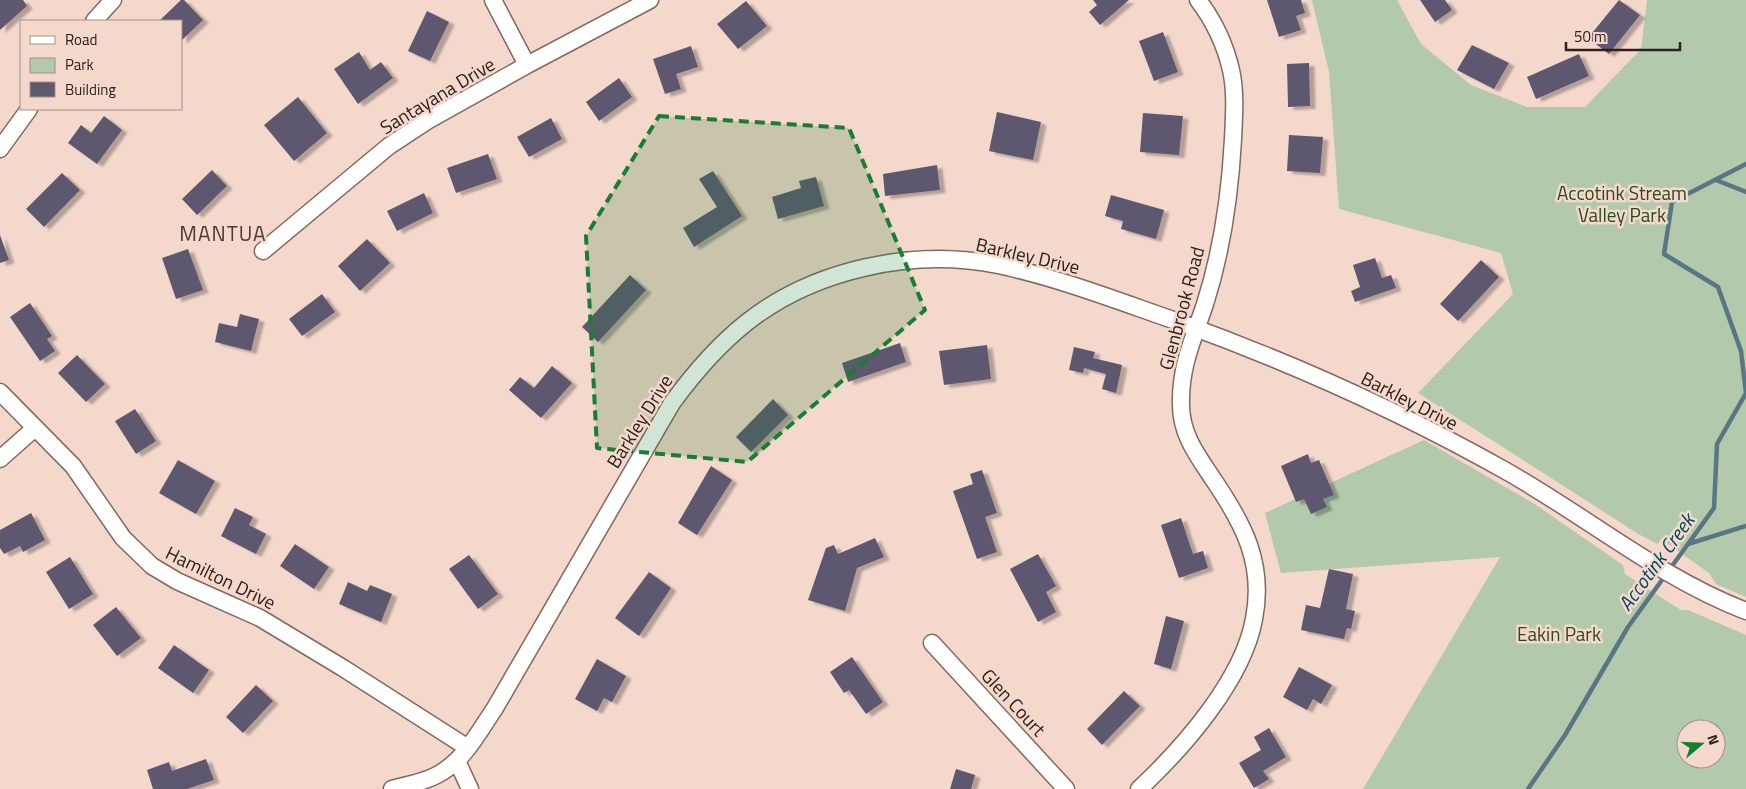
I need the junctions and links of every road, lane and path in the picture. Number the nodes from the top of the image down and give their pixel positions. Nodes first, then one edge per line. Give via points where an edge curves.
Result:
1 (113, 0) edge
2 (493, 0) edge
3 (650, 0) edge
4 (1198, 0) edge
5 (95, 20) edge
6 (527, 65) junction
7 (28, 110) edge
8 (0, 148) edge
9 (263, 251) dead end
10 (1196, 328) junction
11 (0, 392) edge
12 (35, 428) junction
13 (0, 460) edge
14 (1746, 611) edge
15 (932, 643) dead end
16 (463, 755) junction
17 (392, 789) edge
18 (470, 789) edge
19 (1066, 789) edge
20 (1139, 789) edge

1 - 5 street
2 - 6 street
3 - 6 street, Santayana Drive
4 - 10 street, Glenbrook Road via 1213,21 1224,46 1235,106 1227,214
6 - 9 street, Santayana Drive via 389,146
7 - 8 street
10 - 14 street, Barkley Drive via 1298,368 1392,412 1508,472 1698,590
10 - 16 street, Barkley Drive via 1043,276 955,260 912,260 866,268 819,282 775,304 721,344 672,402 495,708
10 - 20 street, Glenbrook Road via 1183,367 1182,421 1192,449 1230,504 1248,537 1256,578 1256,604 1248,640 1229,679 1174,752
11 - 12 street, Hamilton Drive
12 - 13 street
12 - 16 street, Hamilton Drive via 73,466 123,538 152,566 177,581 260,618 343,668
15 - 19 street, Glen Court
16 - 17 street, Barkley Drive via 436,775
16 - 18 street

